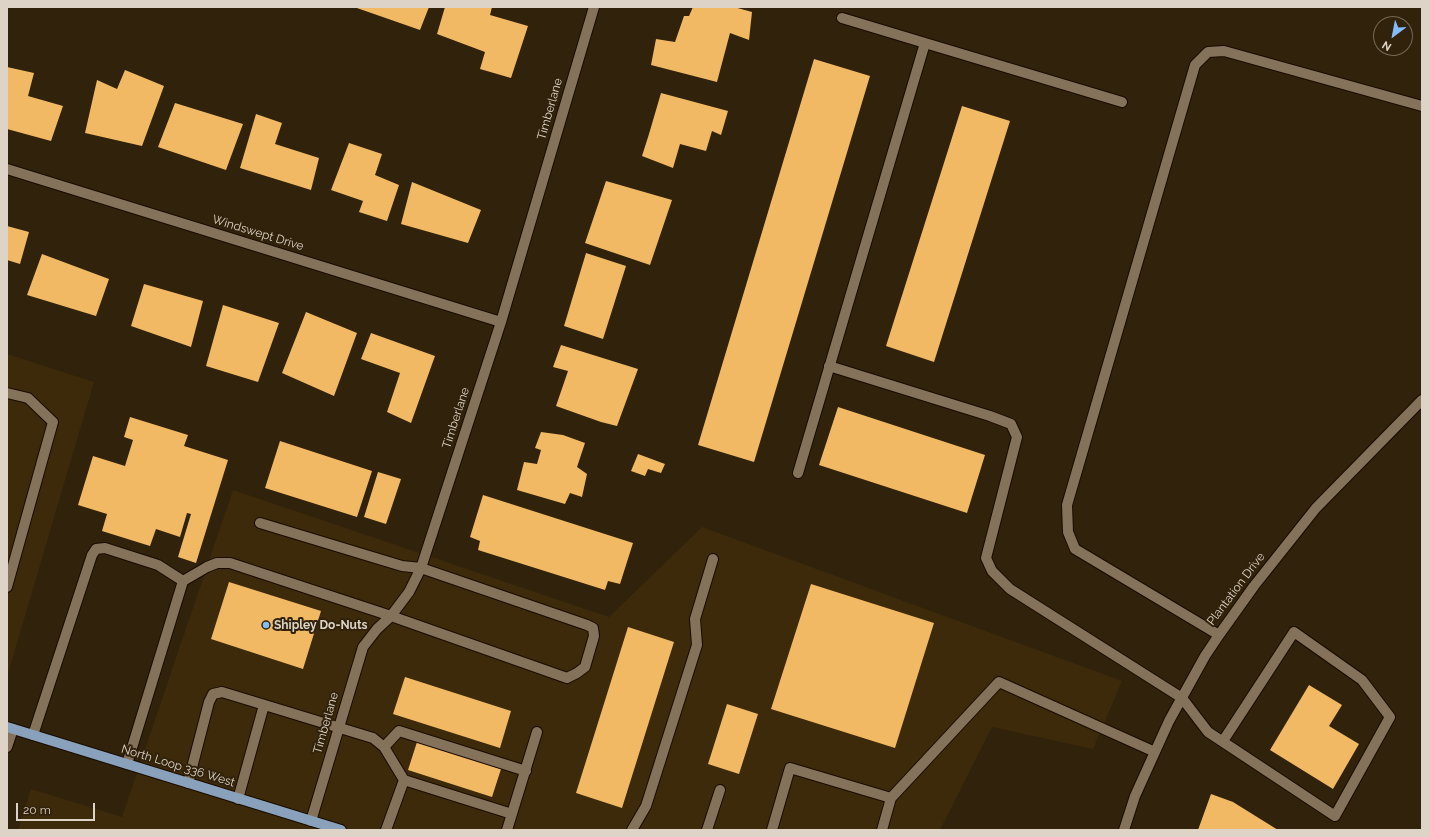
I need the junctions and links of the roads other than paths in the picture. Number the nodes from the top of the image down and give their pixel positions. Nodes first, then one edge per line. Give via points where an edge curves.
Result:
1 (594, 7) edge
2 (842, 18) dead end
3 (925, 43) junction
4 (1122, 102) dead end
5 (1422, 106) edge
6 (7, 169) edge
7 (501, 322) junction
8 (830, 366) junction
9 (7, 393) edge
10 (1422, 400) edge
11 (798, 473) dead end
12 (260, 523) dead end
13 (713, 559) dead end
14 (421, 568) junction
15 (184, 581) junction
16 (7, 587) edge
17 (391, 616) junction
18 (1219, 635) junction
19 (1182, 698) junction
20 (264, 705) junction
21 (10, 728) edge
22 (339, 728) junction
23 (537, 732) dead end
24 (33, 735) junction
25 (1223, 741) junction
26 (7, 747) edge
27 (384, 747) junction
28 (1155, 752) junction
29 (127, 764) junction
30 (526, 771) junction
31 (404, 780) junction
32 (188, 783) junction
33 (720, 790) dead end
34 (238, 798) junction
35 (891, 798) junction
36 (512, 814) junction
37 (311, 821) junction
38 (341, 830) edge
39 (386, 830) edge
40 (507, 830) edge
41 (632, 830) edge
42 (707, 830) edge
43 (772, 830) edge
44 (882, 830) edge
45 (1124, 830) edge

1 - 7 street, Timberlane
2 - 3 street
3 - 4 street
3 - 8 street
5 - 18 street via 1224,51 1208,52 1195,64 1067,506 1068,532 1075,549
6 - 7 street, Windswept Drive
7 - 14 street, Timberlane
8 - 11 street
8 - 19 street via 1011,424 1017,438 986,558 992,571 1010,589
9 - 16 street via 28,398 53,422
10 - 18 street, Plantation Drive via 1316,508
12 - 14 street via 402,566
13 - 41 street via 694,620 697,646 646,806
14 - 17 street, Timberlane via 409,592
14 - 17 street via 587,624 593,628 594,636 585,667 567,678
15 - 17 street via 217,563 230,563
15 - 24 street via 158,565 104,548 96,549
15 - 29 street
17 - 22 street, Timberlane via 363,647
18 - 19 street, Plantation Drive
19 - 25 street via 1208,732
19 - 28 street, Plantation Drive
20 - 22 street
20 - 32 street via 222,692 214,694 209,702
20 - 34 street
21 - 24 main road, North Loop 336 West
21 - 26 street
22 - 27 street via 373,738
22 - 37 street, Timberlane
23 - 30 street
24 - 29 main road, North Loop 336 West
25 - 25 street via 1335,816 1390,717 1362,680 1294,632
27 - 30 street via 399,730
27 - 31 street
28 - 35 street via 999,682
28 - 45 street, Plantation Drive via 1135,796
29 - 32 main road, North Loop 336 West
30 - 36 street
31 - 36 street
31 - 39 street
32 - 34 main road, North Loop 336 West
33 - 42 street
34 - 37 main road, North Loop 336 West
35 - 43 street via 790,768
35 - 44 street
36 - 40 street
37 - 38 main road, North Loop 336 West

